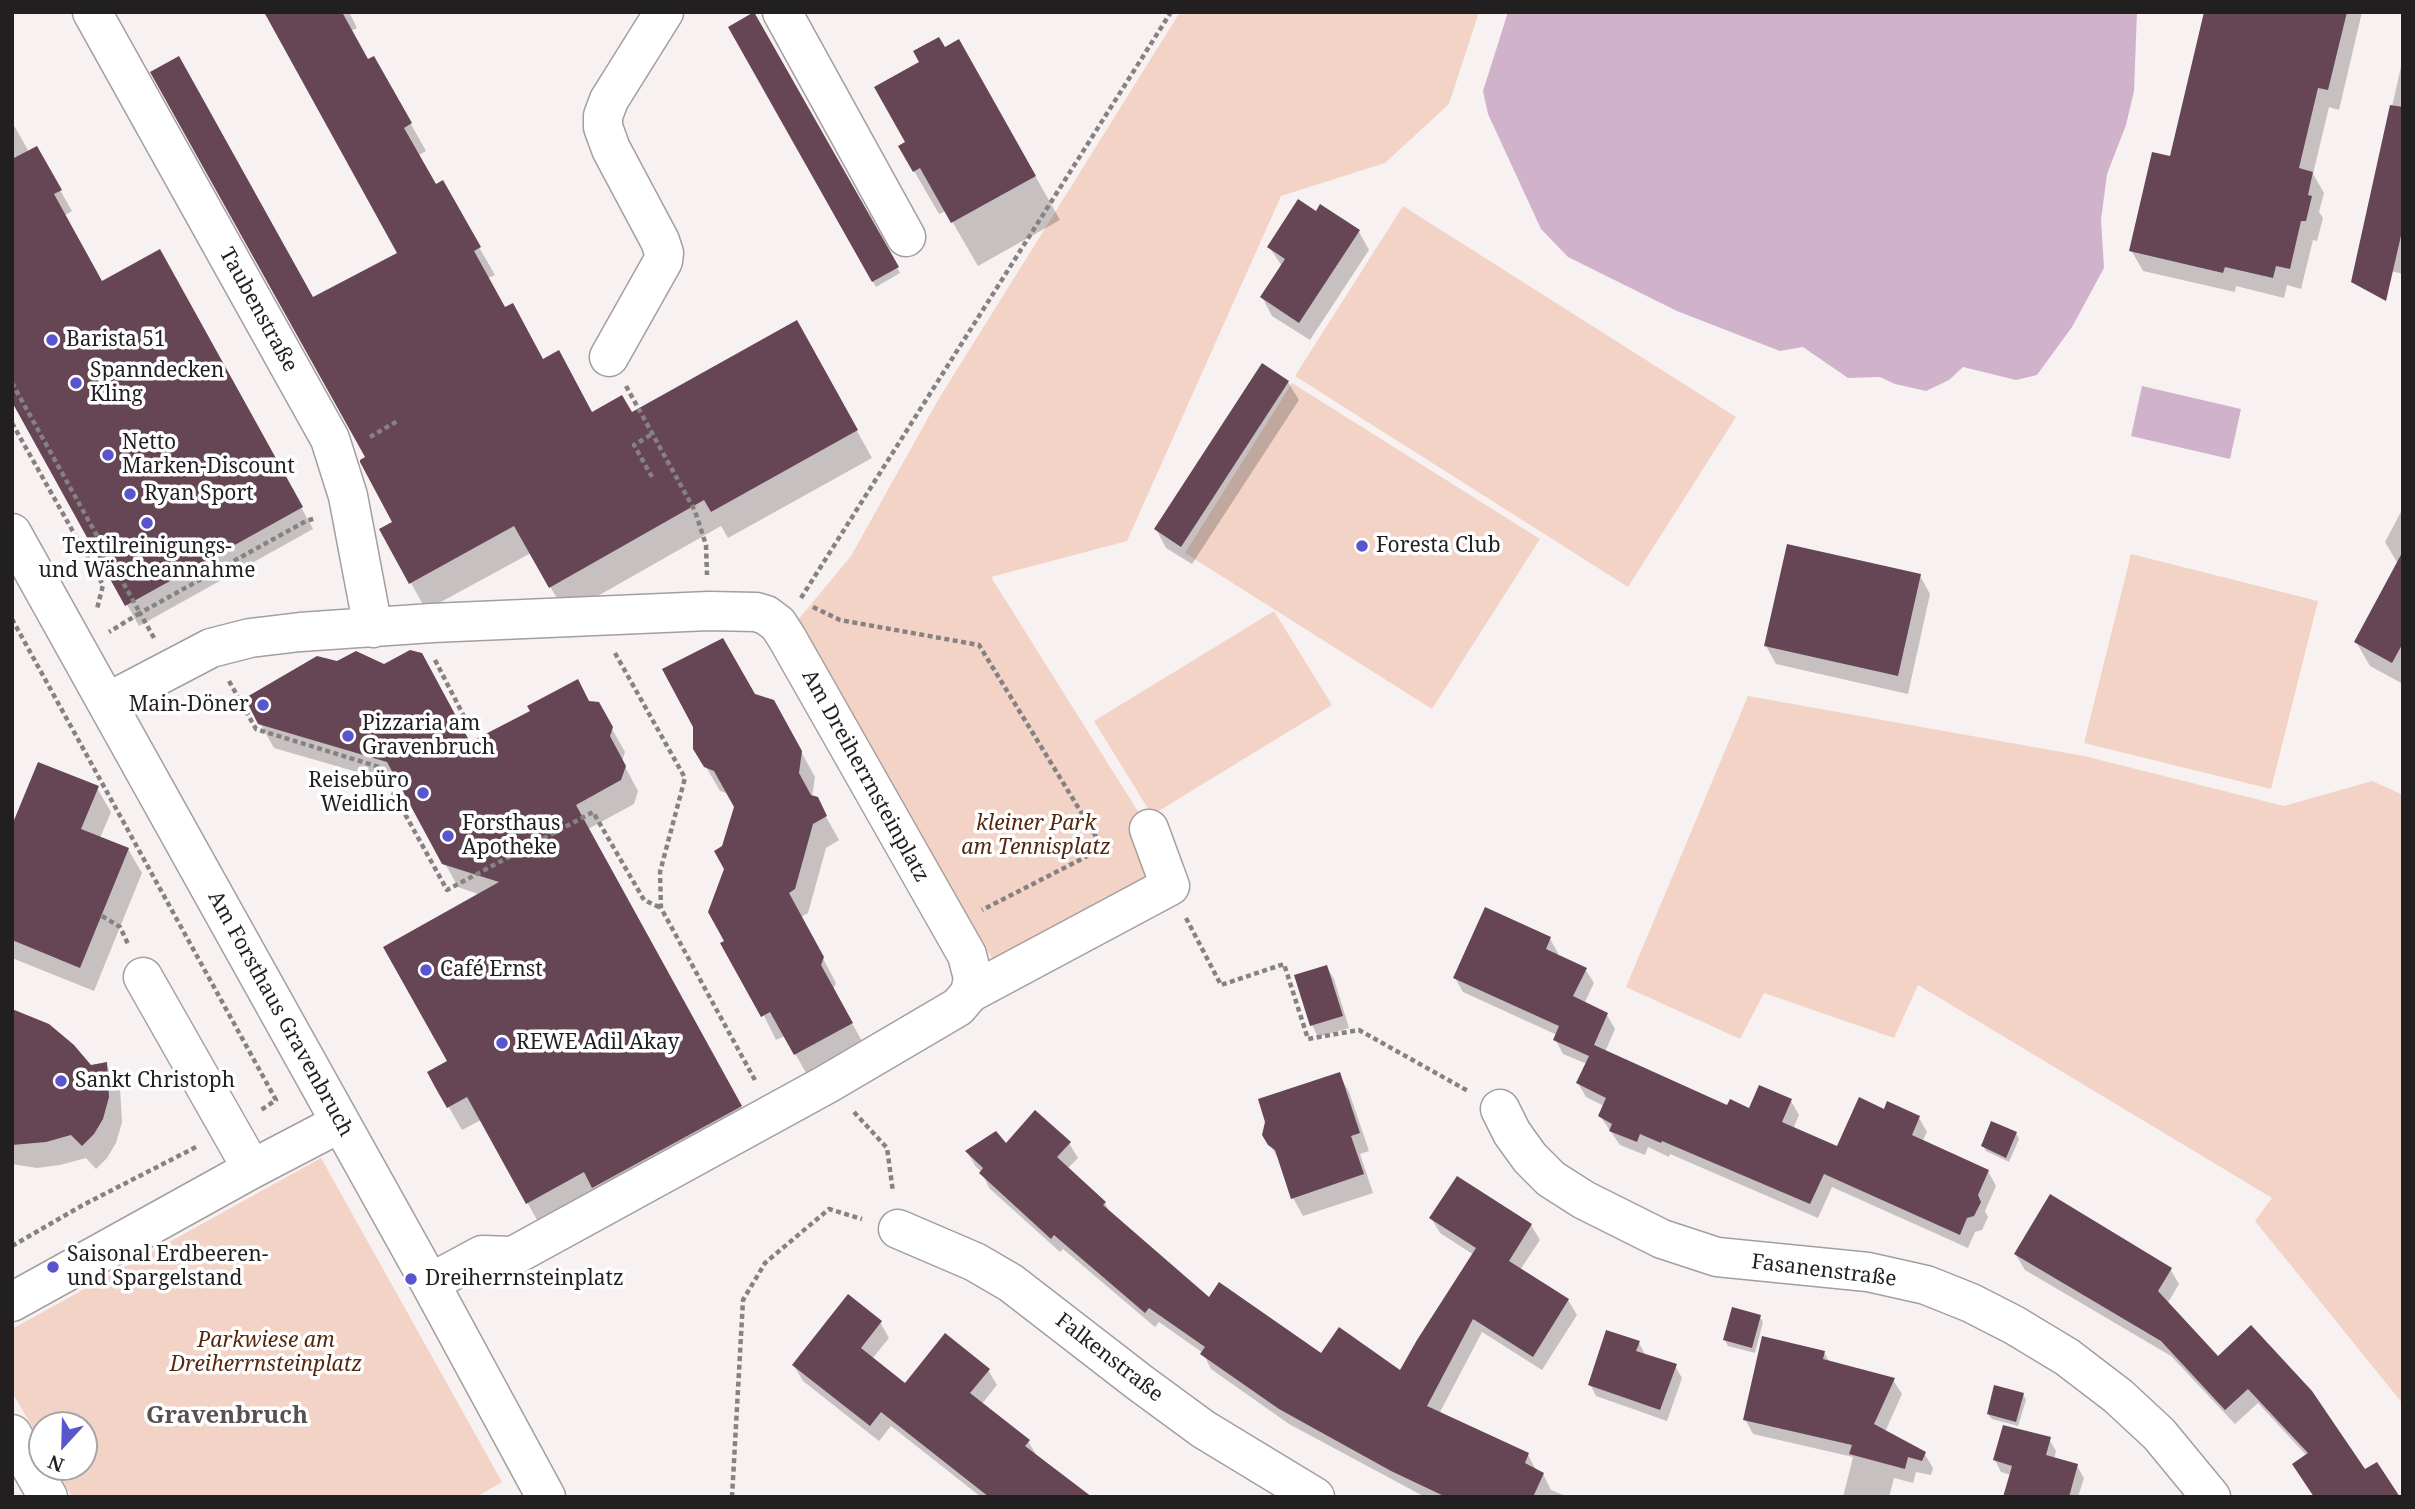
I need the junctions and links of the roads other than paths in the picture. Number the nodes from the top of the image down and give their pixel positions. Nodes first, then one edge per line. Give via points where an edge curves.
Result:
1 (92, 12) edge
2 (664, 12) edge
3 (782, 12) edge
4 (906, 236) dead end
5 (609, 357) road end
6 (12, 533) edge
7 (373, 628) junction
8 (108, 702) junction
9 (1149, 829) dead end
10 (143, 977) dead end
11 (970, 993) junction
12 (1500, 1109) road end
13 (340, 1123) junction
14 (251, 1169) junction
15 (898, 1229) road end
16 (430, 1283) junction
17 (12, 1302) edge
18 (12, 1434) edge
19 (536, 1493) edge
20 (48, 1497) edge
21 (1315, 1497) edge
22 (2211, 1497) edge

1 - 7 street, Taubenstraße via 330,439 348,496
2 - 5 street via 603,116 611,149 664,253
3 - 4 street
6 - 8 street, Am Forsthaus Gravenbruch
7 - 8 street, Am Dreiherrnsteinplatz via 250,638 211,648
7 - 11 street, Am Dreiherrnsteinplatz via 744,610 766,615 778,624 967,955 973,978
8 - 13 street, Am Forsthaus Gravenbruch
9 - 11 street via 1170,886
10 - 14 street
11 - 16 street via 958,1007 827,1084 513,1256 482,1255
12 - 22 street, Fasanenstraße via 1530,1158 1551,1178 1662,1239 1717,1257 1868,1272 1926,1285 2014,1325 2118,1396 2159,1434
13 - 14 street
13 - 16 street, Am Forsthaus Gravenbruch
14 - 17 street
15 - 21 street, Falkenstraße via 1011,1283 1203,1429
16 - 19 street, Am Forsthaus Gravenbruch
18 - 20 street

